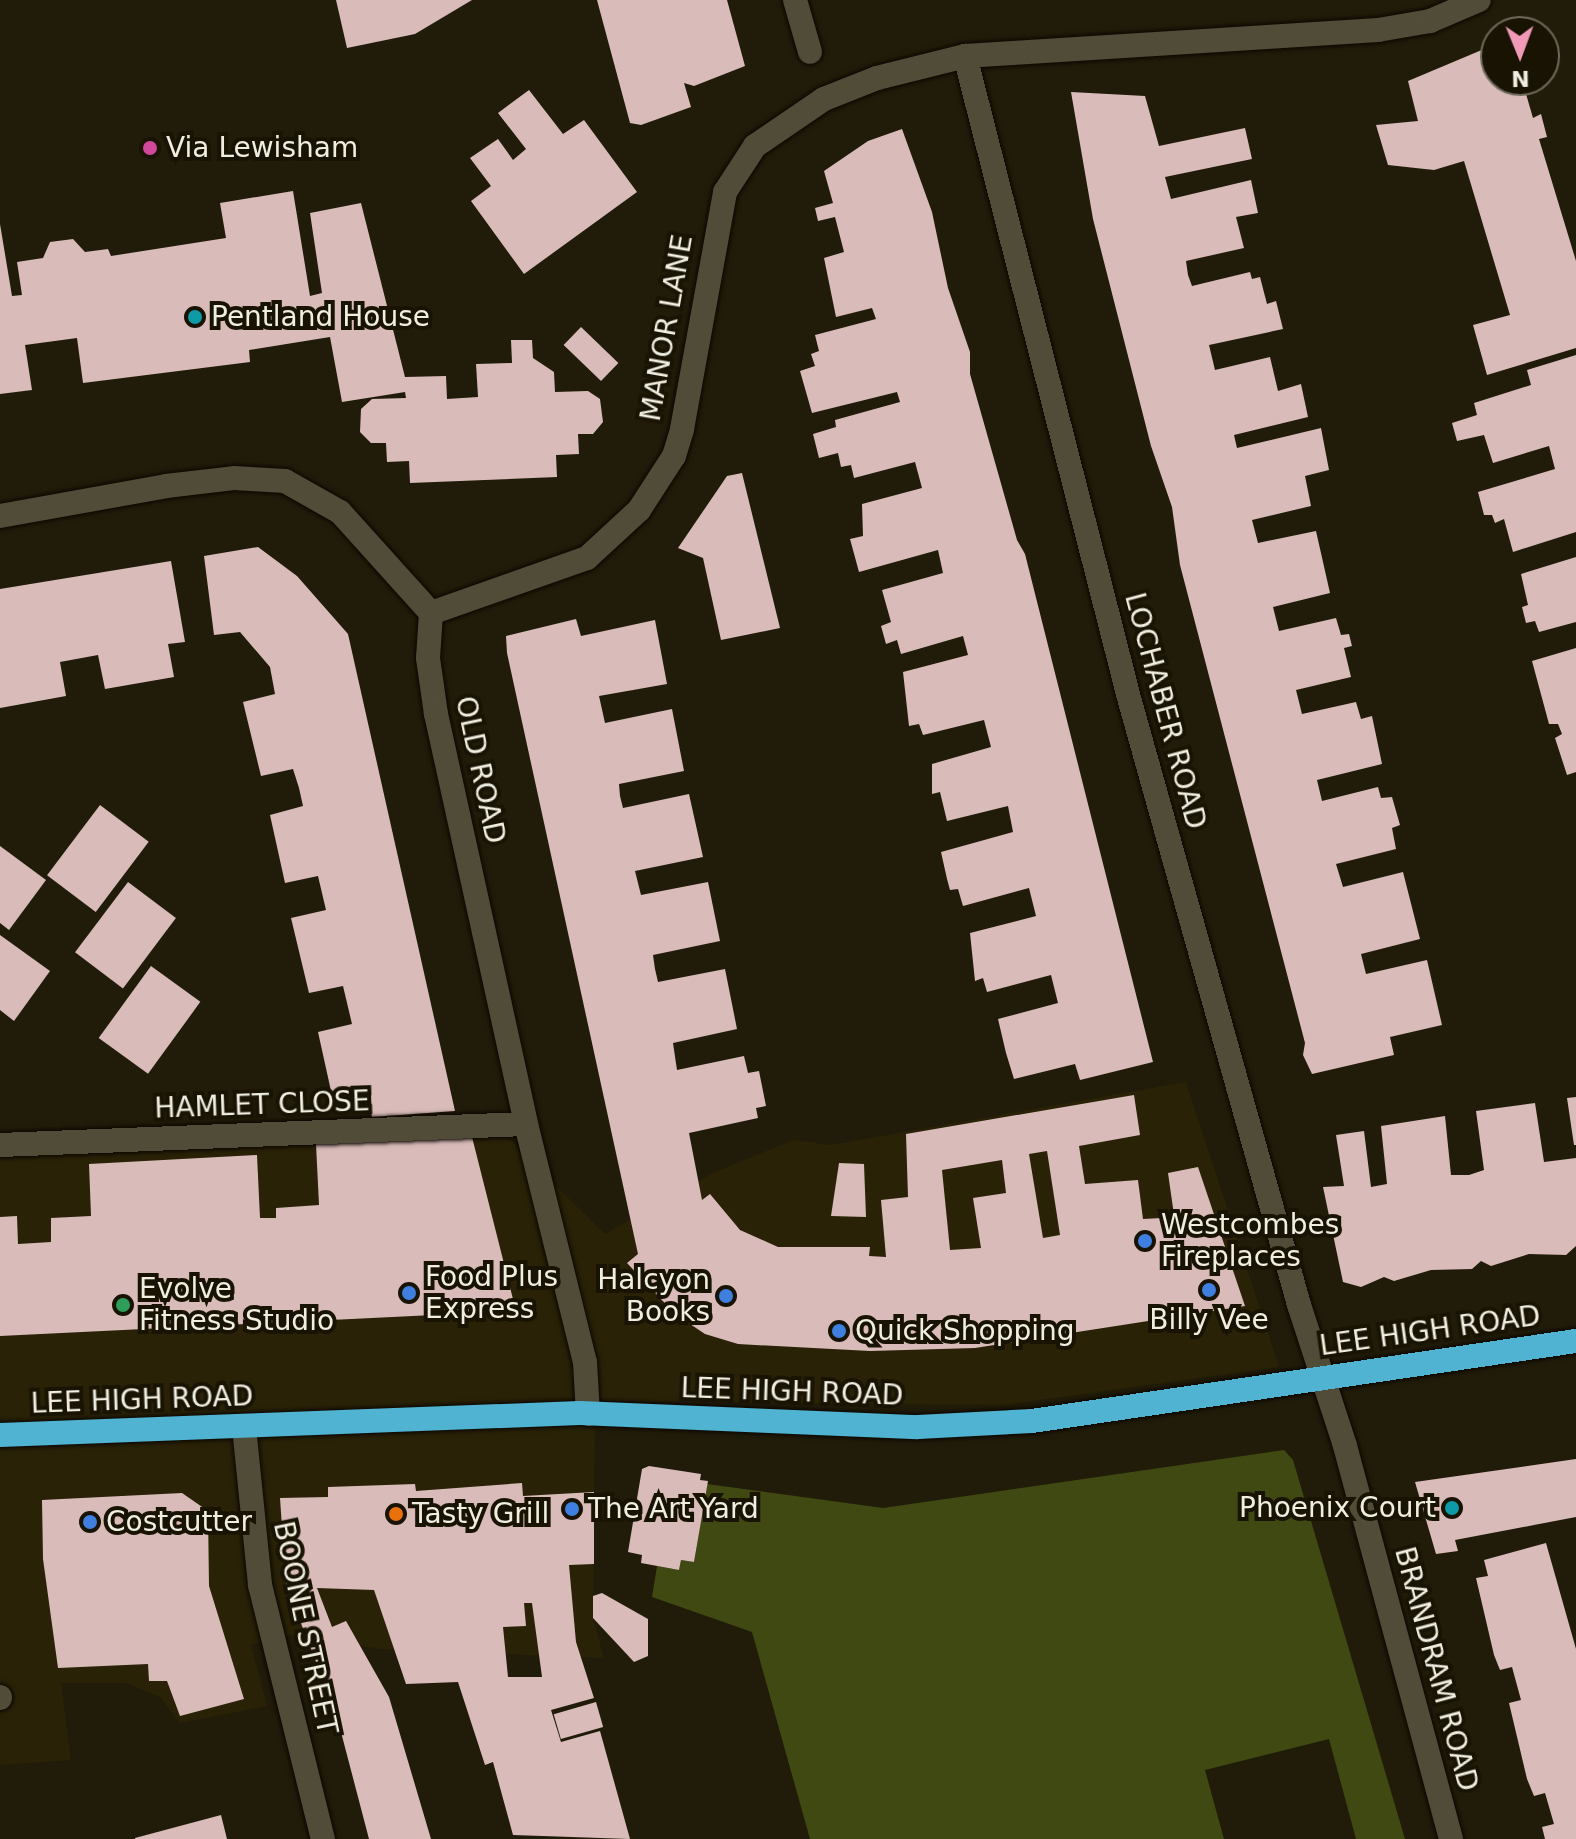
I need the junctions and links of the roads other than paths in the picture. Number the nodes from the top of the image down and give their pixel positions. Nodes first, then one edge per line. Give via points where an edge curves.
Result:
1 (795, 0) edge
2 (1479, 0) edge
3 (810, 52) dead end
4 (965, 56) junction
5 (0, 516) edge
6 (431, 613) junction
7 (526, 1124) junction
8 (0, 1145) edge
9 (1576, 1341) edge
10 (1323, 1377) junction
11 (588, 1414) junction
12 (244, 1427) junction
13 (0, 1435) edge
14 (323, 1839) edge
15 (1451, 1839) edge

1 - 3 street
2 - 4 street, MANOR LANE via 1430,21 1378,30
4 - 6 street, MANOR LANE via 877,78 824,99 755,146 725,192 674,456 639,510 587,558
4 - 10 street, LOCHABER ROAD via 1129,698
5 - 6 street via 193,483 285,481 340,512
6 - 7 street, OLD ROAD via 428,658 436,714
7 - 8 street, HAMLET CLOSE
7 - 11 street, OLD ROAD via 585,1362
9 - 10 highway, LEE HIGH ROAD
10 - 11 highway, LEE HIGH ROAD via 1128,1410 918,1427
10 - 15 street, BRANDRAM ROAD
11 - 12 highway, LEE HIGH ROAD
12 - 13 highway, LEE HIGH ROAD
12 - 14 street, BOONE STREET via 260,1585

